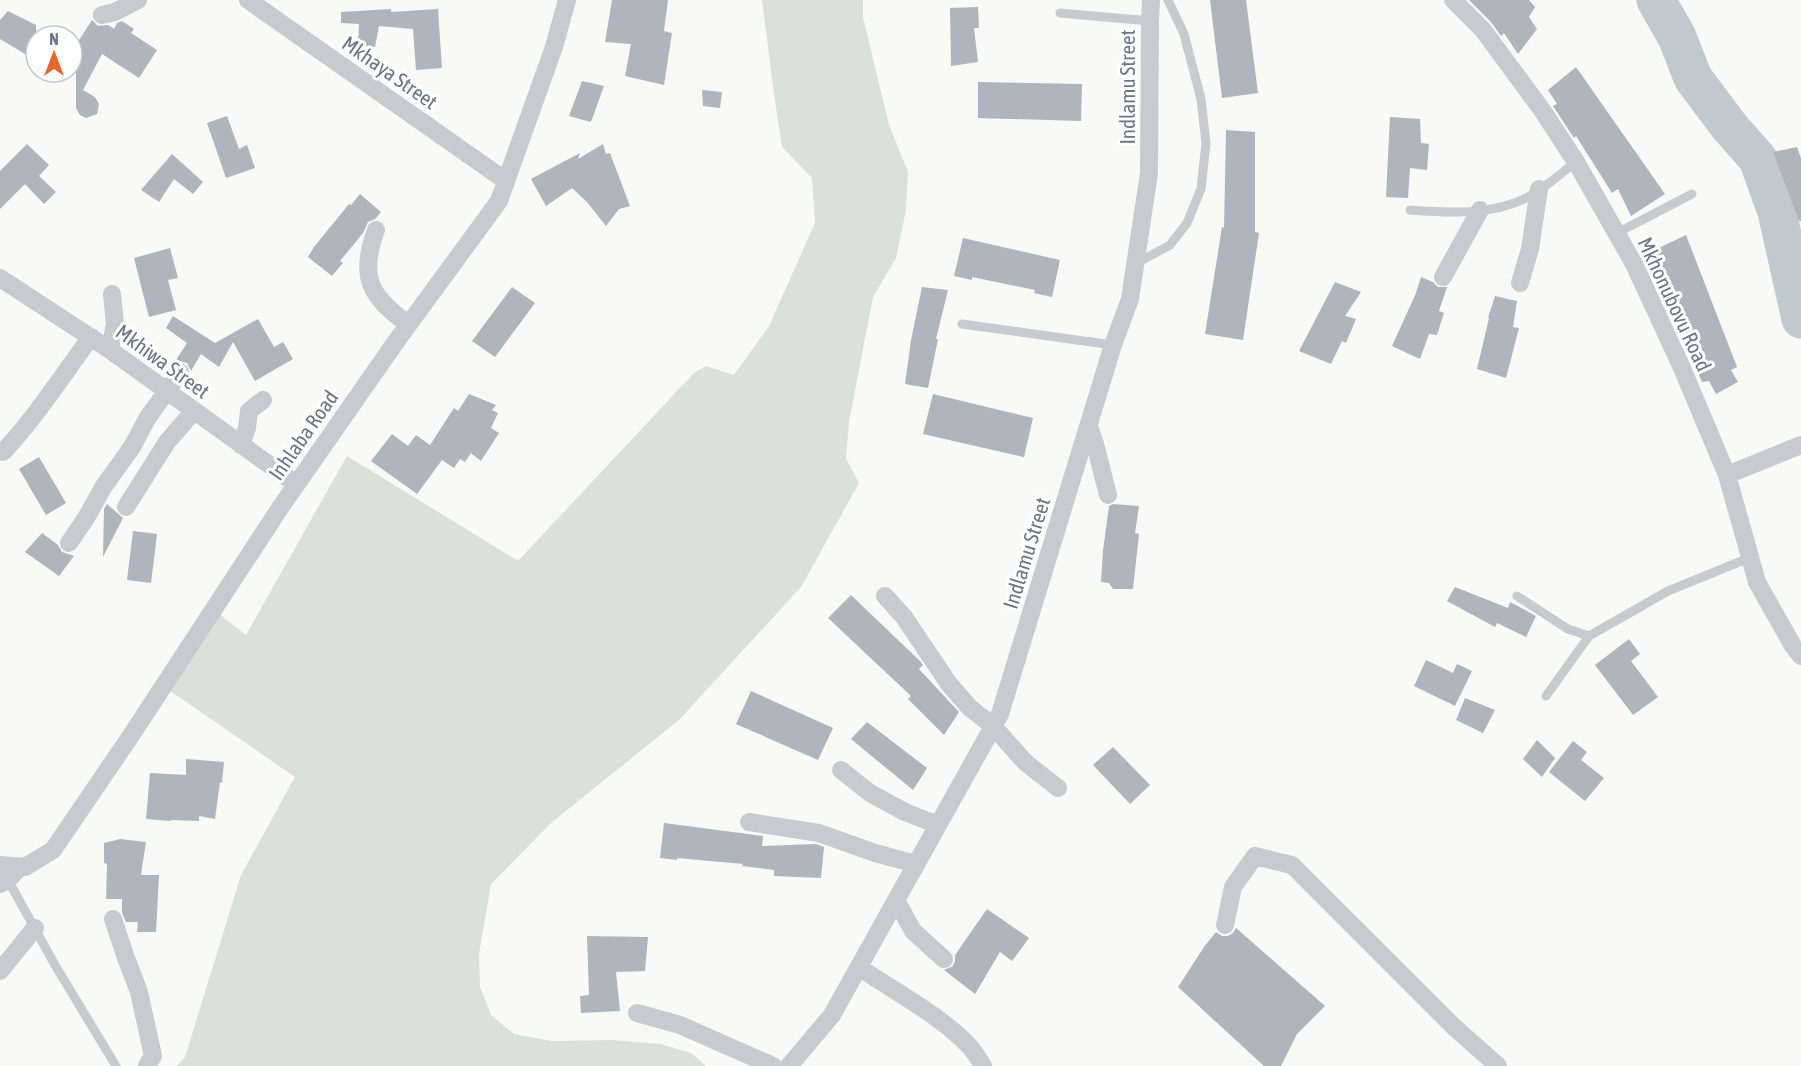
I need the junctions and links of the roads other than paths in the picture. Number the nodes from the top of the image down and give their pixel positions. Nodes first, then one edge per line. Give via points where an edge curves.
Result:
1 (138, 0) edge
2 (248, 0) edge
3 (567, 0) edge
4 (1151, 0) edge
5 (1168, 0) edge
6 (1453, 0) edge
7 (1060, 13) dead end
8 (102, 15) dead end
9 (1150, 21) junction
10 (1576, 162) junction
11 (506, 180) junction
12 (1539, 189) junction
13 (1692, 194) dead end
14 (1410, 210) dead end
15 (1480, 210) junction
16 (376, 230) dead end
17 (1617, 233) junction
18 (1135, 264) junction
19 (1443, 277) dead end
20 (0, 278) edge
21 (1520, 283) dead end
22 (112, 294) dead end
23 (408, 324) junction
24 (962, 324) dead end
25 (91, 337) junction
26 (1113, 345) junction
27 (110, 350) junction
28 (180, 372) dead end
29 (167, 391) junction
30 (263, 400) dead end
31 (194, 411) junction
32 (1089, 426) junction
33 (241, 445) junction
34 (1801, 445) edge
35 (3, 452) dead end
36 (1727, 475) junction
37 (296, 484) junction
38 (1108, 495) dead end
39 (126, 507) dead end
40 (69, 543) dead end
41 (1749, 558) junction
42 (885, 596) dead end
43 (1518, 596) dead end
44 (1589, 636) junction
45 (1801, 657) edge
46 (1546, 696) dead end
47 (993, 726) junction
48 (841, 770) dead end
49 (1058, 788) dead end
50 (749, 822) dead end
51 (938, 825) junction
52 (916, 864) junction
53 (11, 873) edge
54 (896, 900) junction
55 (113, 918) dead end
56 (1225, 925) dead end
57 (35, 928) junction
58 (944, 959) dead end
59 (859, 967) junction
60 (0, 971) edge
61 (637, 1013) dead end
62 (116, 1066) edge
63 (147, 1066) edge
64 (773, 1066) edge
65 (789, 1066) edge
66 (983, 1066) edge
67 (1498, 1066) edge

1 - 8 street
2 - 11 street, Mkhaya Street
3 - 11 street, Inhlaba Road
4 - 9 street, Indlamu Street
5 - 18 lane via 1184,34 1201,99 1206,143 1201,189 1187,223 1170,246
6 - 10 street, Mkhonubovu Road via 1483,30
7 - 9 lane
9 - 18 street, Indlamu Street via 1149,173
10 - 12 lane
10 - 17 street, Mkhonubovu Road
11 - 23 street, Inhlaba Road via 499,201
12 - 15 lane via 1498,208
12 - 21 street via 1530,249
13 - 17 lane
14 - 15 lane
15 - 19 street
16 - 23 street via 368,250 369,277 376,297
17 - 36 street, Mkhonubovu Road via 1682,368
18 - 26 street, Indlamu Street via 1130,299
20 - 25 street, Mkhiwa Street
22 - 27 street via 116,324
23 - 37 street, Inhlaba Road
24 - 26 lane
25 - 27 street, Mkhiwa Street
25 - 35 street
26 - 32 street, Indlamu Street
27 - 29 street, Mkhiwa Street
28 - 29 street
29 - 31 street, Mkhiwa Street
29 - 40 street
30 - 33 street via 249,411
31 - 33 street, Mkhiwa Street
31 - 39 street via 167,442
32 - 38 street
32 - 47 street, Indlamu Street via 1000,714
33 - 37 street, Mkhiwa Street
34 - 36 street
36 - 41 street, Mkhonubovu Road
37 - 53 street, Inhlaba Road via 53,850
41 - 44 lane via 1668,591
41 - 45 street, Mkhonubovu Road via 1757,582
42 - 47 street via 904,617 949,684
43 - 44 lane via 1568,629
44 - 46 lane
47 - 49 street via 1025,762
47 - 51 street, Indlamu Street
48 - 51 street via 870,793
50 - 52 street via 819,833
51 - 52 street, Indlamu Street
52 - 54 street, Indlamu Street
53 - 57 lane
54 - 58 street via 913,931
54 - 59 street, Indlamu Street
55 - 63 street via 140,992 153,1056
56 - 67 street via 1233,887 1255,856 1292,865
57 - 60 street
57 - 62 lane
59 - 65 street, Indlamu Street via 832,1015
59 - 66 street via 950,1030 970,1047
61 - 64 street via 680,1025

